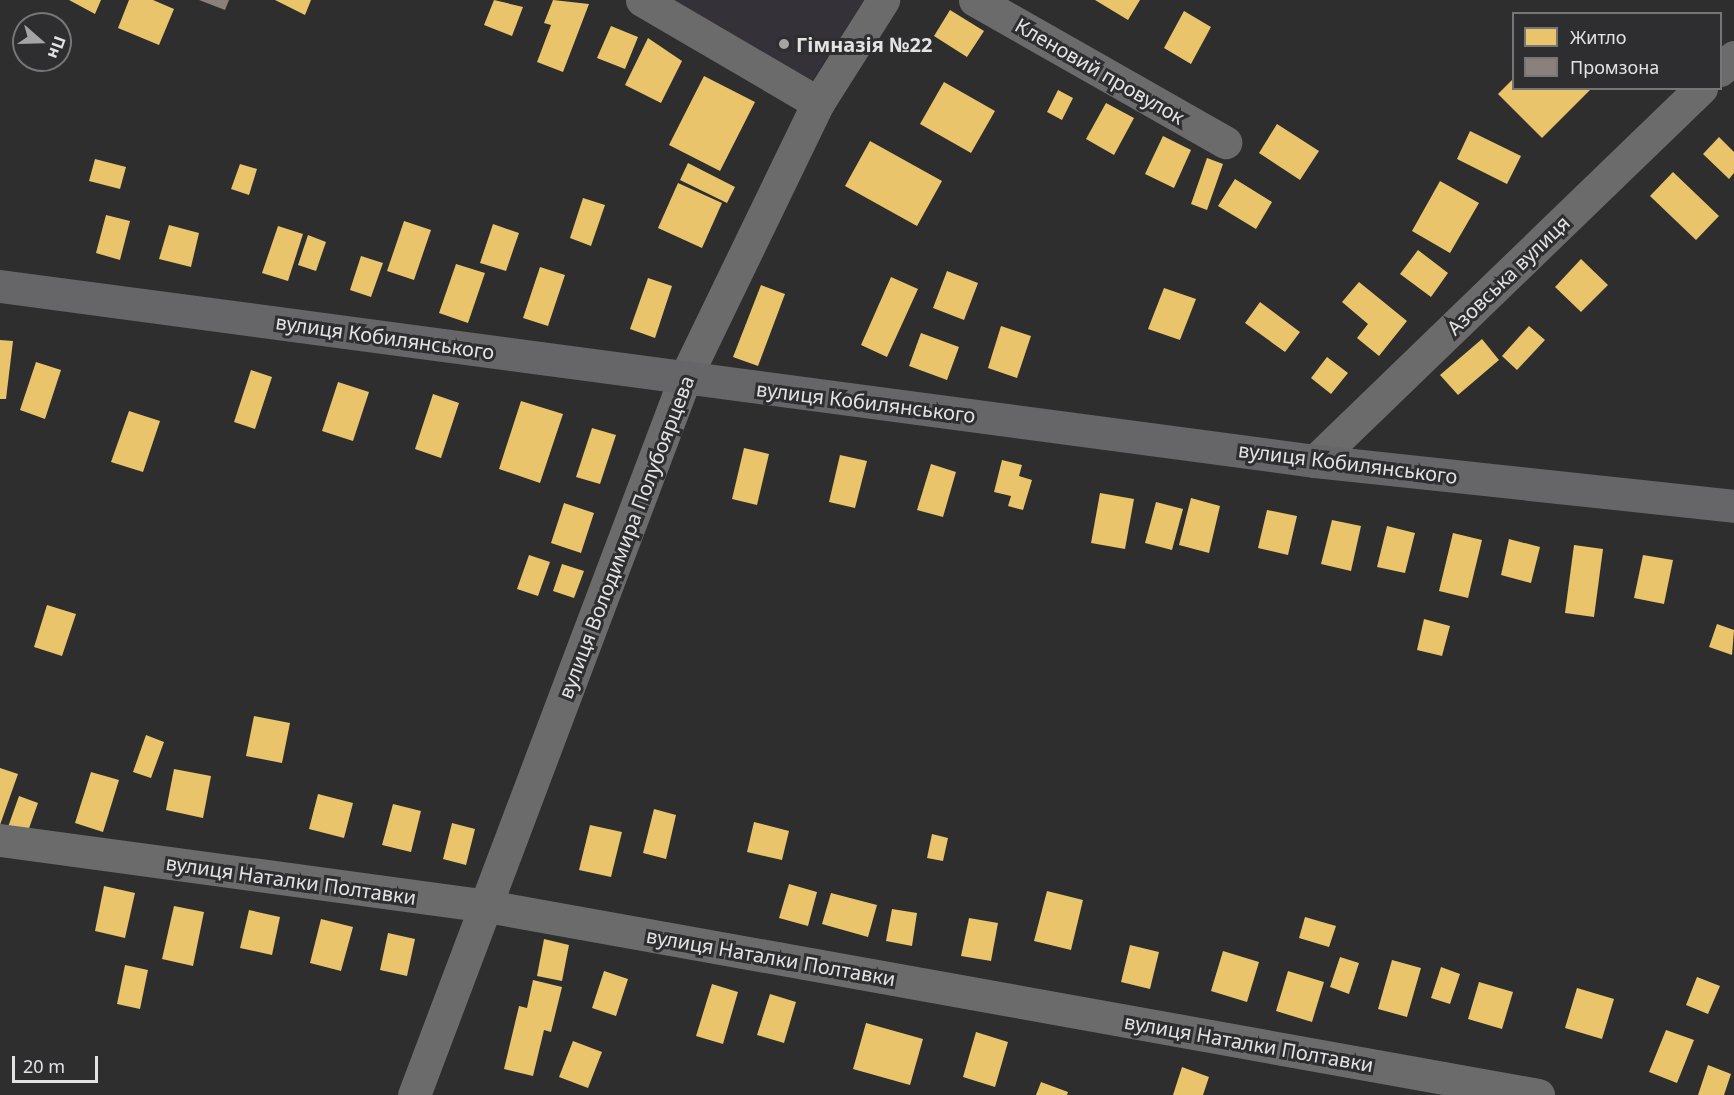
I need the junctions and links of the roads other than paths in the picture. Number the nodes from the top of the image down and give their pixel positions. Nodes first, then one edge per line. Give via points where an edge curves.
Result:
1 (642, 0) edge
2 (883, 0) edge
3 (975, 0) edge
4 (1734, 57) edge
5 (1722, 68) edge
6 (1699, 90) edge
7 (818, 103) junction
8 (1225, 142) dead end
9 (0, 286) edge
10 (685, 378) junction
11 (1315, 461) junction
12 (1734, 506) edge
13 (0, 840) edge
14 (486, 906) junction
15 (414, 1095) edge
16 (1539, 1095) edge

1 - 7 street
2 - 7 street, вулиця Володимира Полубоярцева
3 - 8 street, Кленовий провулок
4 - 5 street
6 - 11 street, Азовська вулиця
7 - 10 street, вулиця Володимира Полубоярцева
9 - 10 main road, вулиця Кобилянського
10 - 11 main road, вулиця Кобилянського
10 - 14 street, вулиця Володимира Полубоярцева
11 - 12 main road, вулиця Кобилянського
13 - 14 street, вулиця Наталки Полтавки
14 - 15 street, вулиця Володимира Полубоярцева
14 - 16 street, вулиця Наталки Полтавки

